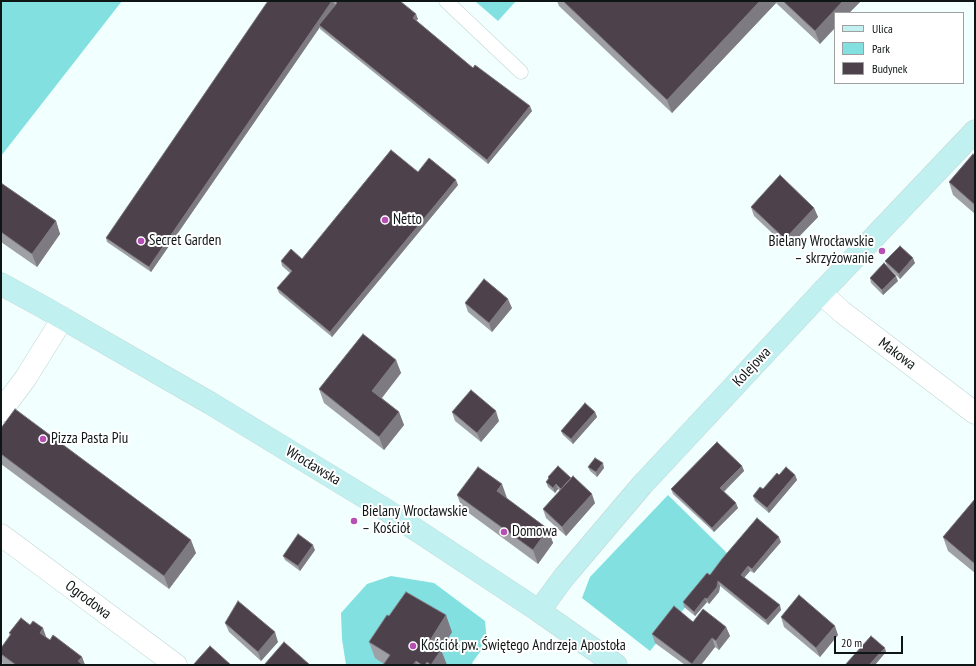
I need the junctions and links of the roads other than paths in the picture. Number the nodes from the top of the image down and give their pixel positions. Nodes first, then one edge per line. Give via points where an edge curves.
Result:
1 (446, 1) edge
2 (521, 72) dead end
3 (975, 131) edge
4 (1, 284) edge
5 (821, 293) junction
6 (63, 318) junction
7 (1, 411) edge
8 (975, 414) edge
9 (1, 535) edge
10 (539, 610) junction
11 (176, 665) edge
12 (616, 665) edge

1 - 2 lane
3 - 5 main road, Kolejowa
4 - 6 main road, Wrocławska
5 - 8 street, Makowa
5 - 10 main road, Kolejowa via 642,485
6 - 7 street via 25,379
6 - 10 main road, Wrocławska via 210,403 386,510
9 - 11 street, Ogrodowa
10 - 12 main road, Wrocławska

